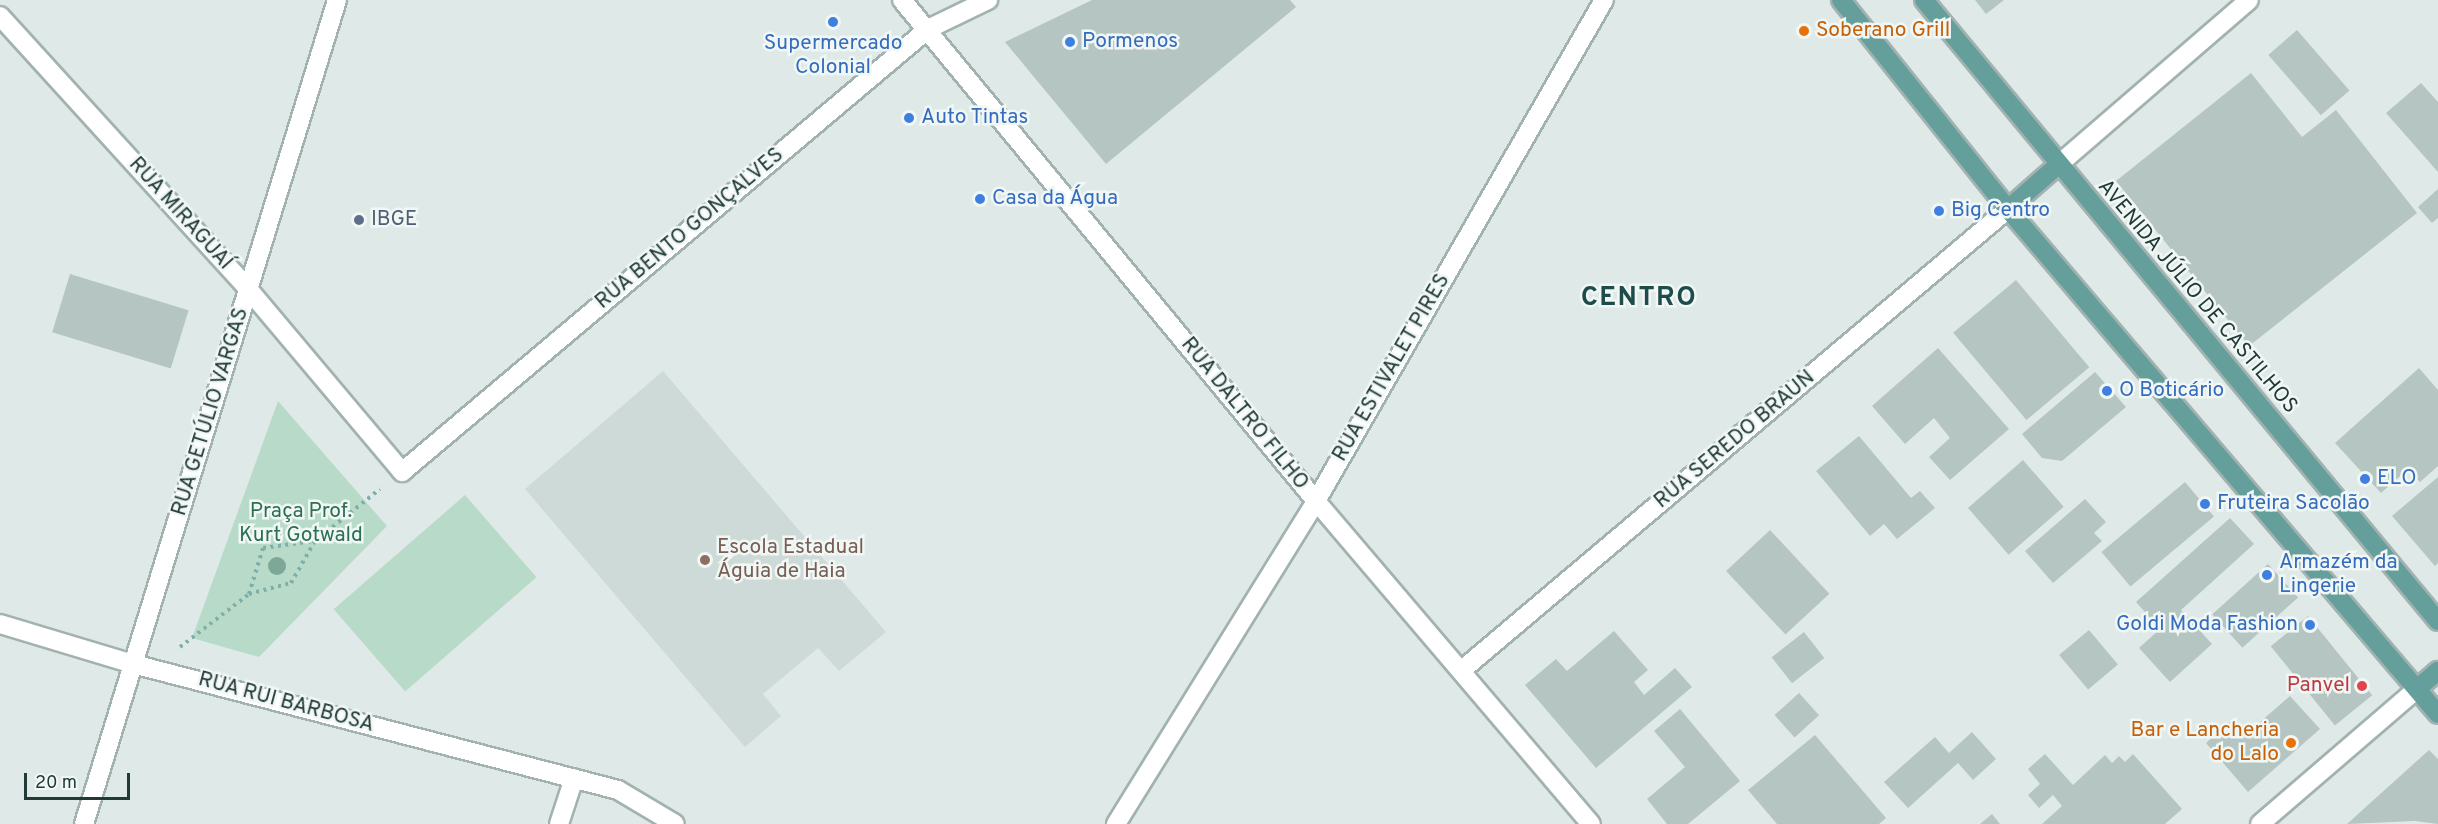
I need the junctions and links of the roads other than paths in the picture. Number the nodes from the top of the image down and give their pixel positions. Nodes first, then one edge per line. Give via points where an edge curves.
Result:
1 (337, 0) edge
2 (902, 0) edge
3 (988, 0) edge
4 (1604, 0) edge
5 (1841, 0) edge
6 (1924, 0) edge
7 (2249, 0) edge
8 (0, 16) edge
9 (928, 29) junction
10 (2058, 165) junction
11 (2008, 209) junction
12 (249, 290) junction
13 (402, 472) joint
14 (1316, 501) junction
15 (2438, 621) edge
16 (0, 624) edge
17 (133, 664) junction
18 (1462, 670) junction
19 (2438, 671) edge
20 (2417, 689) junction
21 (2438, 714) edge
22 (574, 778) junction
23 (84, 824) edge
24 (559, 824) edge
25 (675, 824) edge
26 (1116, 824) edge
27 (1591, 824) edge
28 (2260, 824) edge

1 - 12 street, RUA GETÚLIO VARGAS
2 - 9 street, RUA DALTRO FILHO
3 - 9 street, RUA BENTO GONÇALVES
4 - 14 street, RUA ESTIVALET PIRES
5 - 11 main road
6 - 10 main road, AVENIDA JÚLIO DE CASTILHOS
7 - 10 street
8 - 12 street, RUA MIRAGUAÍ
9 - 13 street, RUA BENTO GONÇALVES
9 - 14 street, RUA DALTRO FILHO
10 - 11 main road
10 - 15 main road, AVENIDA JÚLIO DE CASTILHOS
11 - 18 street, RUA SEREDO BRAUN
11 - 20 main road
12 - 13 street, RUA MIRAGUAÍ
12 - 17 street, RUA GETÚLIO VARGAS
14 - 18 street, RUA DALTRO FILHO
14 - 26 street, RUA ESTIVALET PIRES
16 - 17 street, RUA RUI BARBOSA
17 - 22 street, RUA RUI BARBOSA
17 - 23 street, RUA GETÚLIO VARGAS
18 - 27 street, RUA DALTRO FILHO
19 - 20 main road
20 - 21 main road
20 - 28 street
22 - 24 street
22 - 25 street via 618,790

